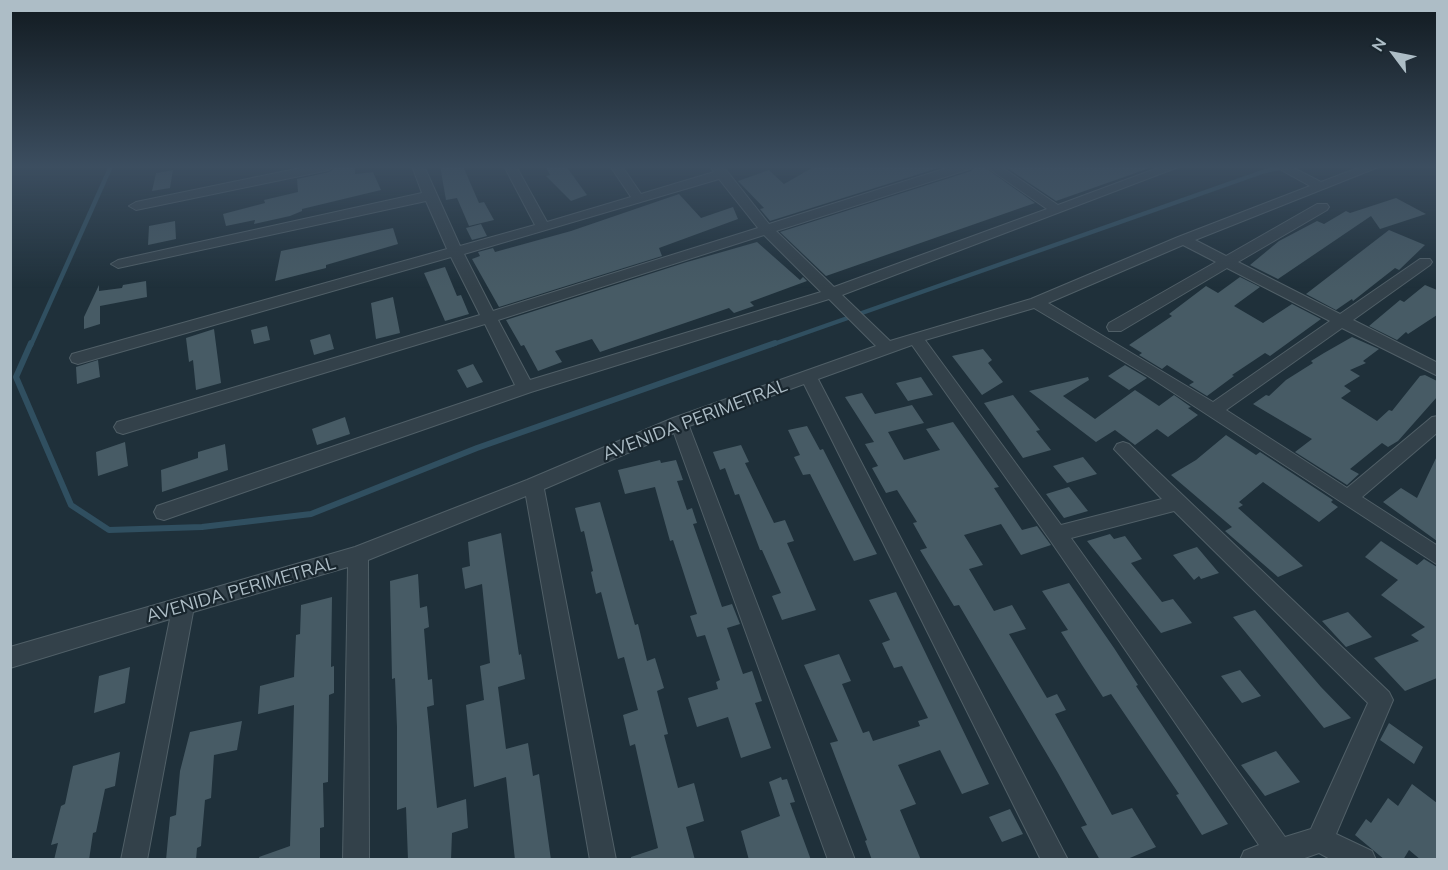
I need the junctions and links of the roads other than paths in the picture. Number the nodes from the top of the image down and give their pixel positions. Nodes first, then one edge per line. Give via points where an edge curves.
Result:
1 (381, 207) edge
2 (434, 207) edge
3 (532, 207) edge
4 (610, 207) edge
5 (748, 207) edge
6 (837, 207) edge
7 (1052, 207) edge
8 (1066, 207) edge
9 (1270, 207) edge
10 (1322, 207) dead end
11 (1057, 210) junction
12 (543, 227) junction
13 (766, 229) junction
14 (1183, 240) junction
15 (455, 252) junction
16 (1227, 262) junction
17 (1425, 262) dead end
18 (118, 264) dead end
19 (838, 298) junction
20 (1035, 302) junction
21 (491, 317) junction
22 (1343, 320) junction
23 (1115, 327) dead end
24 (915, 338) junction
25 (888, 348) junction
26 (78, 357) dead end
27 (1437, 370) edge
28 (808, 376) junction
29 (525, 388) junction
30 (1214, 410) junction
31 (1437, 422) edge
32 (679, 423) junction
33 (123, 427) dead end
34 (1123, 448) dead end
35 (534, 485) junction
36 (1349, 497) junction
37 (1180, 502) junction
38 (164, 512) dead end
39 (1057, 534) junction
40 (358, 555) junction
41 (1437, 557) edge
42 (183, 606) junction
43 (10, 658) edge
44 (1320, 840) junction
45 (1279, 851) junction
46 (134, 860) edge
47 (356, 860) edge
48 (603, 860) edge
49 (842, 860) edge
50 (1055, 860) edge
51 (1253, 860) edge
52 (1363, 860) edge

1 - 18 street
2 - 15 street
3 - 12 street
4 - 12 street
5 - 13 street
6 - 13 street
7 - 11 street
8 - 11 street
9 - 14 street, AVENIDA PERIMETRAL
10 - 16 street
11 - 19 street
12 - 15 street
13 - 19 street
13 - 21 street
14 - 16 street
14 - 20 street, AVENIDA PERIMETRAL
15 - 21 street
15 - 26 street
16 - 22 street
16 - 23 street
17 - 22 street
19 - 25 street
19 - 29 street
20 - 24 street, AVENIDA PERIMETRAL
20 - 30 street
21 - 29 street
21 - 33 street
22 - 27 street
22 - 30 street
24 - 25 street, AVENIDA PERIMETRAL
24 - 39 street
25 - 28 street, AVENIDA PERIMETRAL
28 - 32 street, AVENIDA PERIMETRAL
28 - 50 street
29 - 38 street
30 - 36 street
31 - 36 street
32 - 35 street, AVENIDA PERIMETRAL
32 - 49 street
34 - 37 street
35 - 40 street, AVENIDA PERIMETRAL
35 - 48 street
36 - 41 street
37 - 39 street
37 - 44 street via 1381,700
39 - 45 street
40 - 42 street, AVENIDA PERIMETRAL
40 - 47 street
42 - 43 street, AVENIDA PERIMETRAL
42 - 46 street
44 - 45 street
44 - 52 street
45 - 51 street

